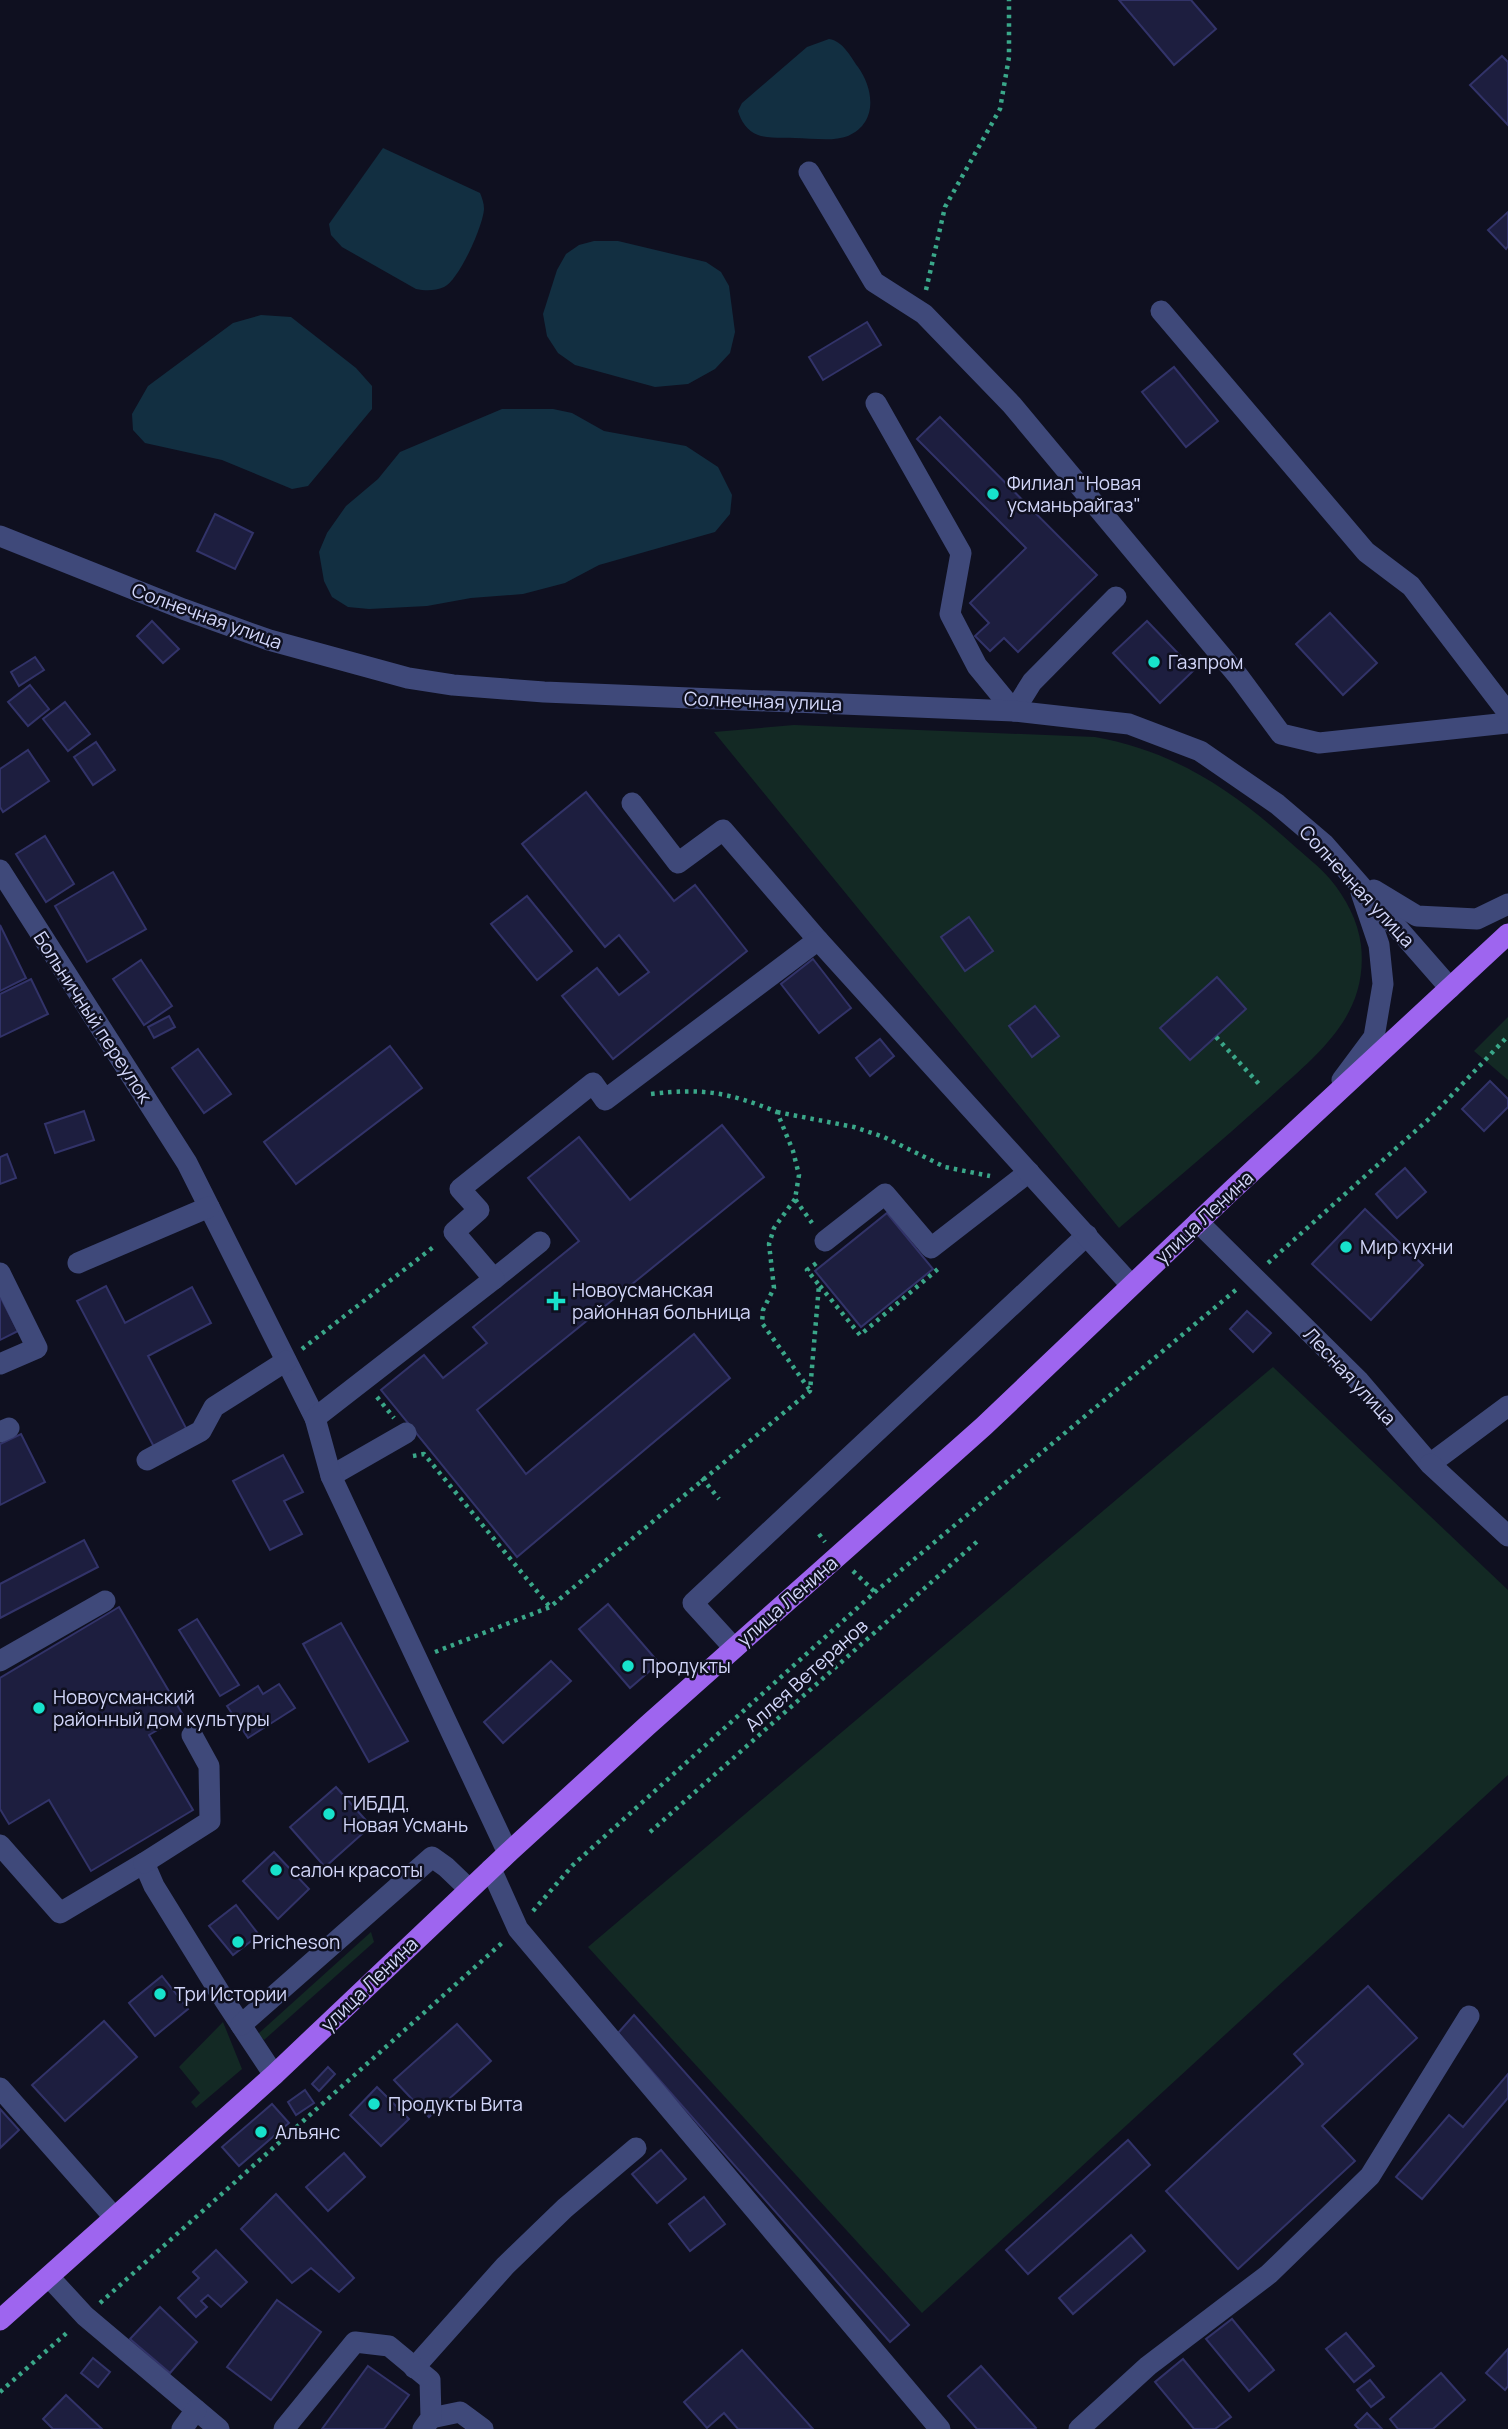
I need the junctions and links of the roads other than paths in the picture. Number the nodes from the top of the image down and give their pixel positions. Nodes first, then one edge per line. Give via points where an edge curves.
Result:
1 (809, 172) dead end
2 (1161, 311) dead end
3 (876, 403) dead end
4 (0, 536) edge
5 (1116, 597) dead end
6 (1014, 712) junction
7 (1508, 713) edge
8 (1508, 723) edge
9 (632, 803) dead end
10 (0, 870) edge
11 (1357, 880) junction
12 (1508, 904) edge
13 (1508, 934) edge
14 (818, 940) junction
15 (1450, 988) junction
16 (1325, 1103) junction
17 (1029, 1172) junction
18 (209, 1207) junction
19 (1198, 1222) junction
20 (1087, 1235) junction
21 (825, 1241) road end
22 (540, 1242) dead end
23 (78, 1263) dead end
24 (0, 1273) edge
25 (494, 1279) junction
26 (1131, 1285) junction
27 (286, 1361) junction
28 (0, 1364) edge
29 (1508, 1406) edge
30 (315, 1418) junction
31 (406, 1433) road end
32 (147, 1460) dead end
33 (1430, 1464) junction
34 (331, 1476) junction
35 (1508, 1536) edge
36 (105, 1601) dead end
37 (734, 1648) junction
38 (0, 1661) edge
39 (192, 1734) dead end
40 (0, 1844) edge
41 (508, 1853) junction
42 (144, 1863) junction
43 (491, 1869) junction
44 (470, 1889) junction
45 (1469, 2016) dead end
46 (241, 2025) junction
47 (274, 2075) junction
48 (0, 2088) edge
49 (636, 2148) dead end
50 (114, 2217) junction
51 (49, 2277) junction
52 (2, 2315) edge
53 (414, 2368) junction
54 (196, 2410) junction
55 (427, 2423) edge
56 (182, 2429) edge
57 (219, 2429) edge
58 (284, 2429) edge
59 (483, 2429) edge
60 (940, 2429) edge
61 (1079, 2429) edge

1 - 8 street via 874,282 924,314 1012,405 1239,677 1280,734 1319,743
2 - 7 street via 1366,552 1411,586
3 - 6 street via 961,553 950,614 977,666
4 - 6 street, Солнечная улица via 269,640 408,678 544,692
5 - 6 street via 1032,682
6 - 11 street, Солнечная улица via 1129,724 1200,751 1278,804
9 - 14 street via 678,863 723,830
10 - 18 street, Больничный переулок via 187,1163
11 - 12 street via 1417,916 1477,919
11 - 15 street, Солнечная улица
11 - 16 street via 1380,945 1383,984 1374,1037
13 - 15 main road, улица Ленина
14 - 17 street
14 - 25 street via 605,1100 593,1083 460,1189 478,1210 454,1232
15 - 16 main road, улица Ленина
16 - 19 main road, улица Ленина
17 - 20 street
17 - 21 street via 931,1248 885,1194
18 - 23 street
18 - 27 street, Больничный переулок
19 - 26 main road, улица Ленина
19 - 33 street, Лесная улица via 1359,1381
20 - 26 street
20 - 37 street via 693,1603
22 - 25 street
24 - 28 street via 37,1348
25 - 30 street
26 - 37 main road, улица Ленина via 984,1426
27 - 30 street, Больничный переулок
27 - 32 street via 214,1407 201,1431
29 - 33 street
30 - 34 street, Больничный переулок
31 - 34 street
33 - 35 street, Лесная улица
34 - 41 street, Больничный переулок
36 - 38 street
37 - 41 main road, улица Ленина
39 - 42 street via 209,1766 210,1821
40 - 42 street via 60,1913
41 - 43 main road, улица Ленина
42 - 46 street
43 - 44 main road, улица Ленина
43 - 60 street via 518,1929
44 - 46 street via 432,1857
44 - 47 main road, улица Ленина
45 - 61 street via 1370,2176 1269,2274 1148,2366
46 - 47 street
47 - 50 main road, улица Ленина
48 - 50 street
49 - 53 street via 515,2257
50 - 51 main road, улица Ленина
51 - 52 main road, улица Ленина
51 - 54 street via 85,2316
53 - 55 street via 429,2380
53 - 58 street via 389,2346 355,2342
54 - 56 street
54 - 57 street
55 - 59 street via 460,2412

